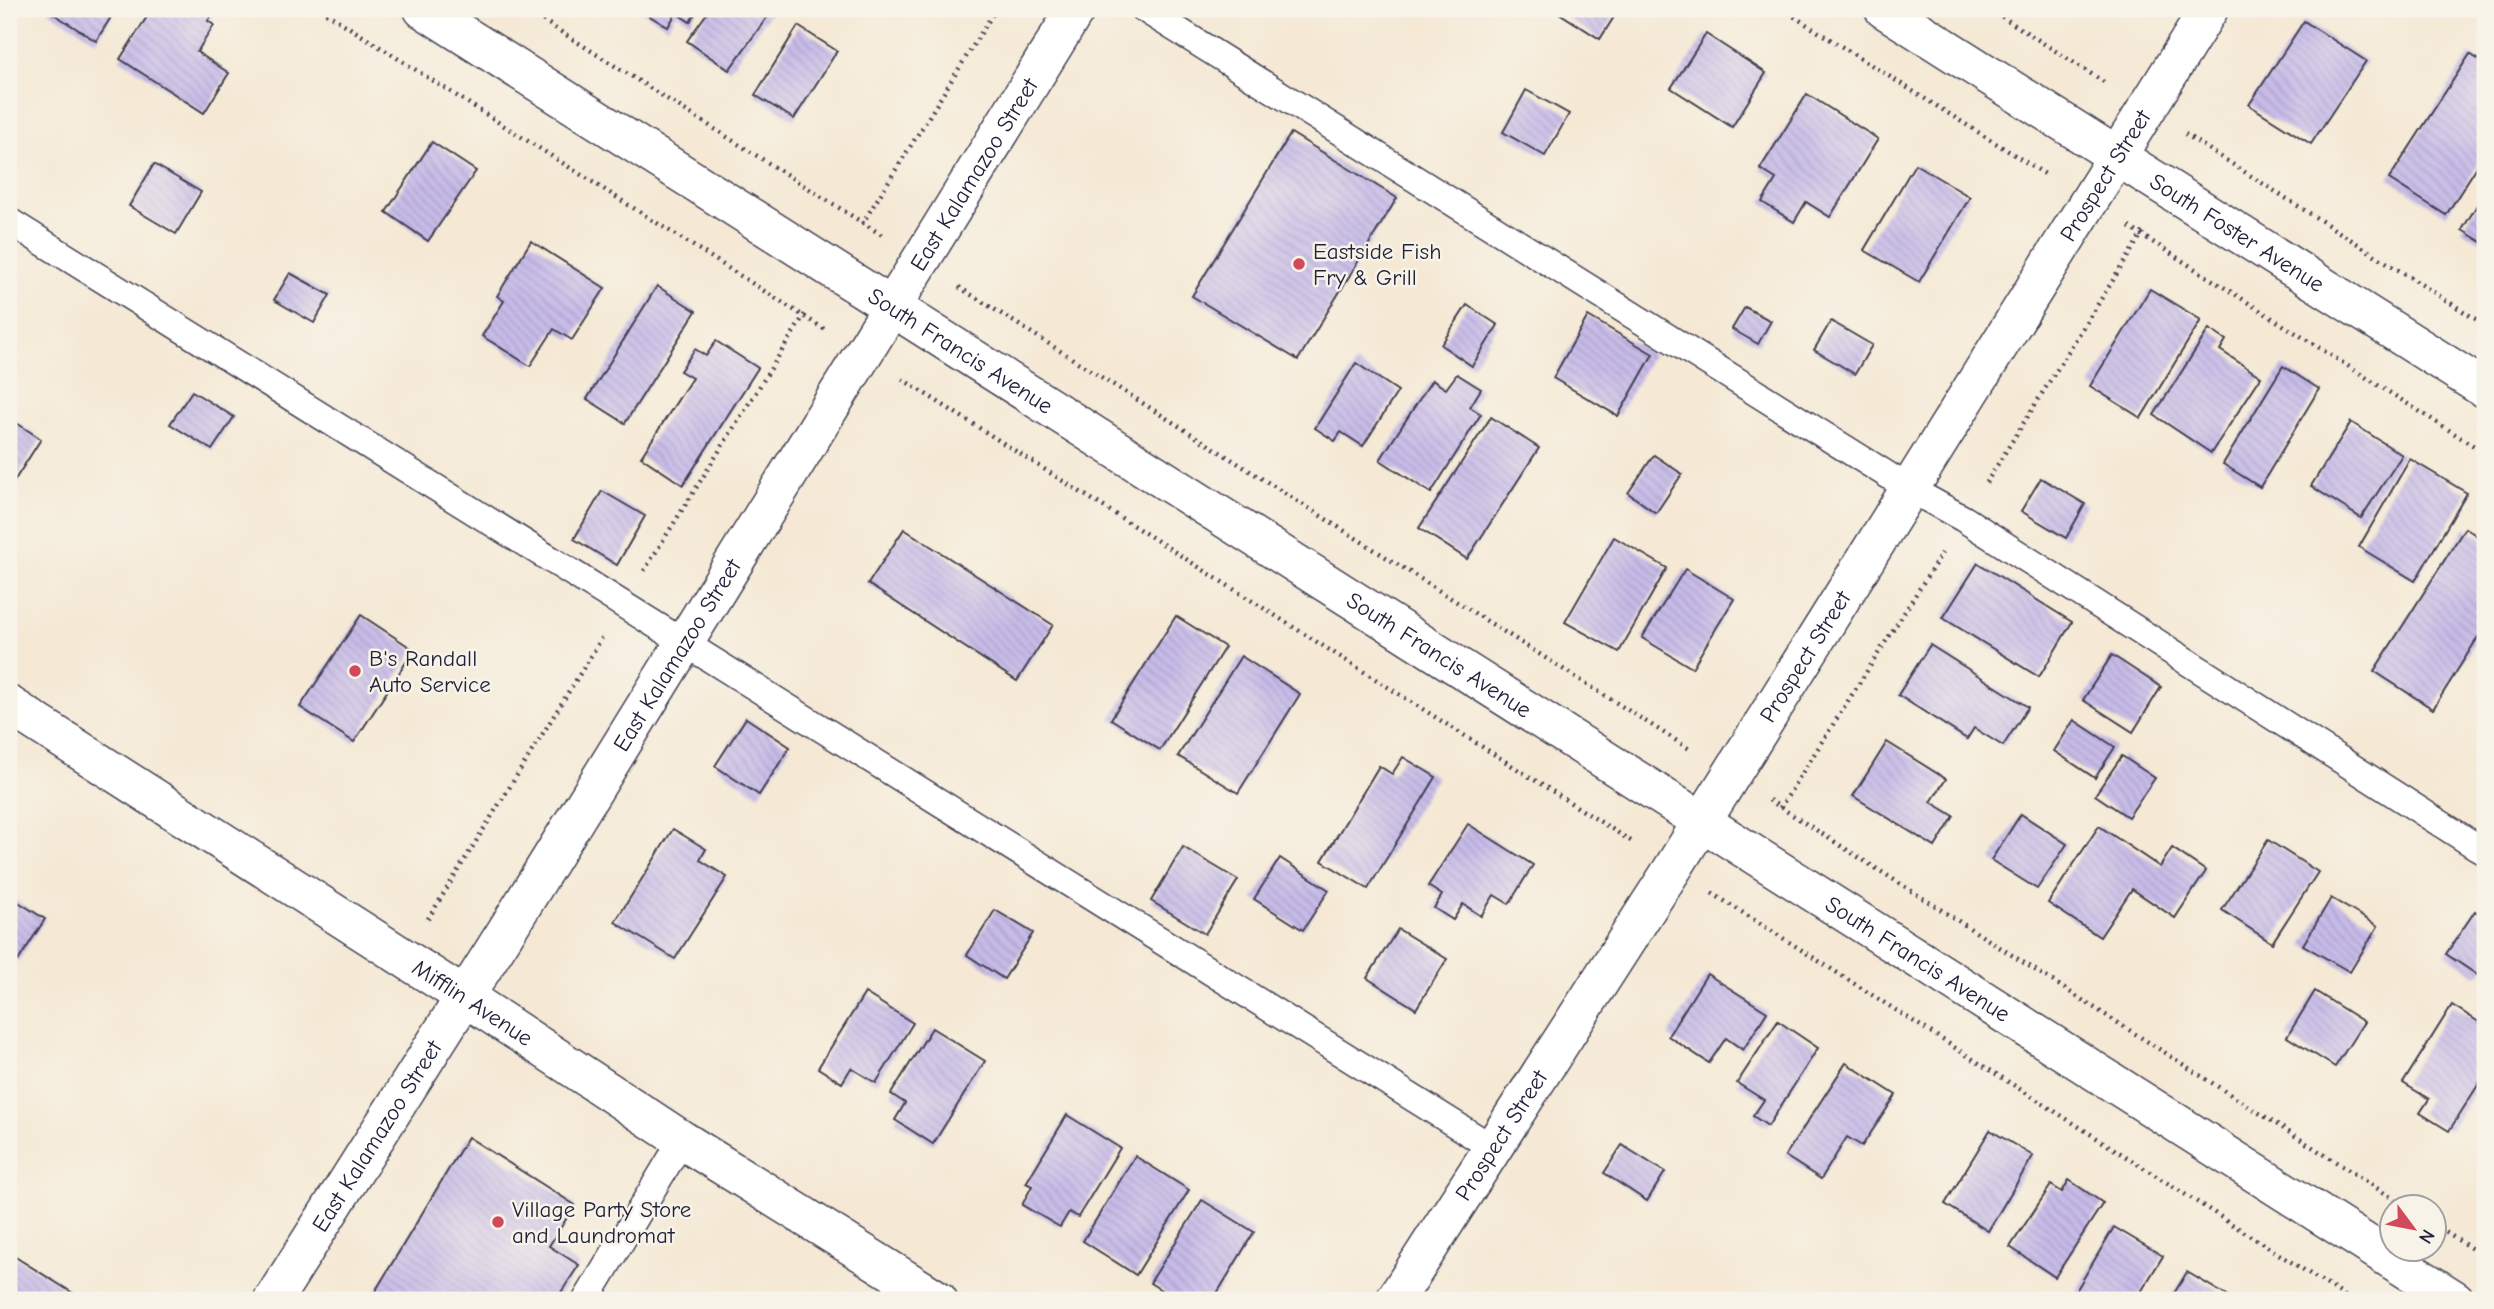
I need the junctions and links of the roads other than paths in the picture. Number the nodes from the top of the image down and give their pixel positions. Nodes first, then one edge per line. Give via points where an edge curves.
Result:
1 (423, 9) edge
2 (1076, 9) edge
3 (1144, 9) edge
4 (1884, 9) edge
5 (2209, 9) edge
6 (2118, 155) junction
7 (9, 221) edge
8 (892, 306) junction
9 (2485, 389) edge
10 (1910, 488) junction
11 (683, 643) junction
12 (9, 705) edge
13 (1702, 820) junction
14 (2485, 852) edge
15 (465, 997) junction
16 (682, 1140) junction
17 (1493, 1148) junction
18 (274, 1300) edge
19 (586, 1300) edge
20 (938, 1300) edge
21 (1395, 1300) edge
22 (2455, 1300) edge

1 - 8 street, South Francis Avenue
2 - 8 street, East Kalamazoo Street
3 - 10 lane
4 - 6 street, South Foster Avenue
5 - 6 street, Prospect Street
6 - 9 street, South Foster Avenue
6 - 10 street, Prospect Street
7 - 11 lane
8 - 11 street, East Kalamazoo Street
8 - 13 street, South Francis Avenue
10 - 13 street, Prospect Street
10 - 14 lane
11 - 15 street, East Kalamazoo Street
11 - 17 lane
12 - 15 street, Mifflin Avenue
13 - 17 street, Prospect Street
13 - 22 street, South Francis Avenue
15 - 16 street, Mifflin Avenue
15 - 18 street, East Kalamazoo Street
16 - 19 lane
16 - 20 street, Mifflin Avenue
17 - 21 street, Prospect Street

